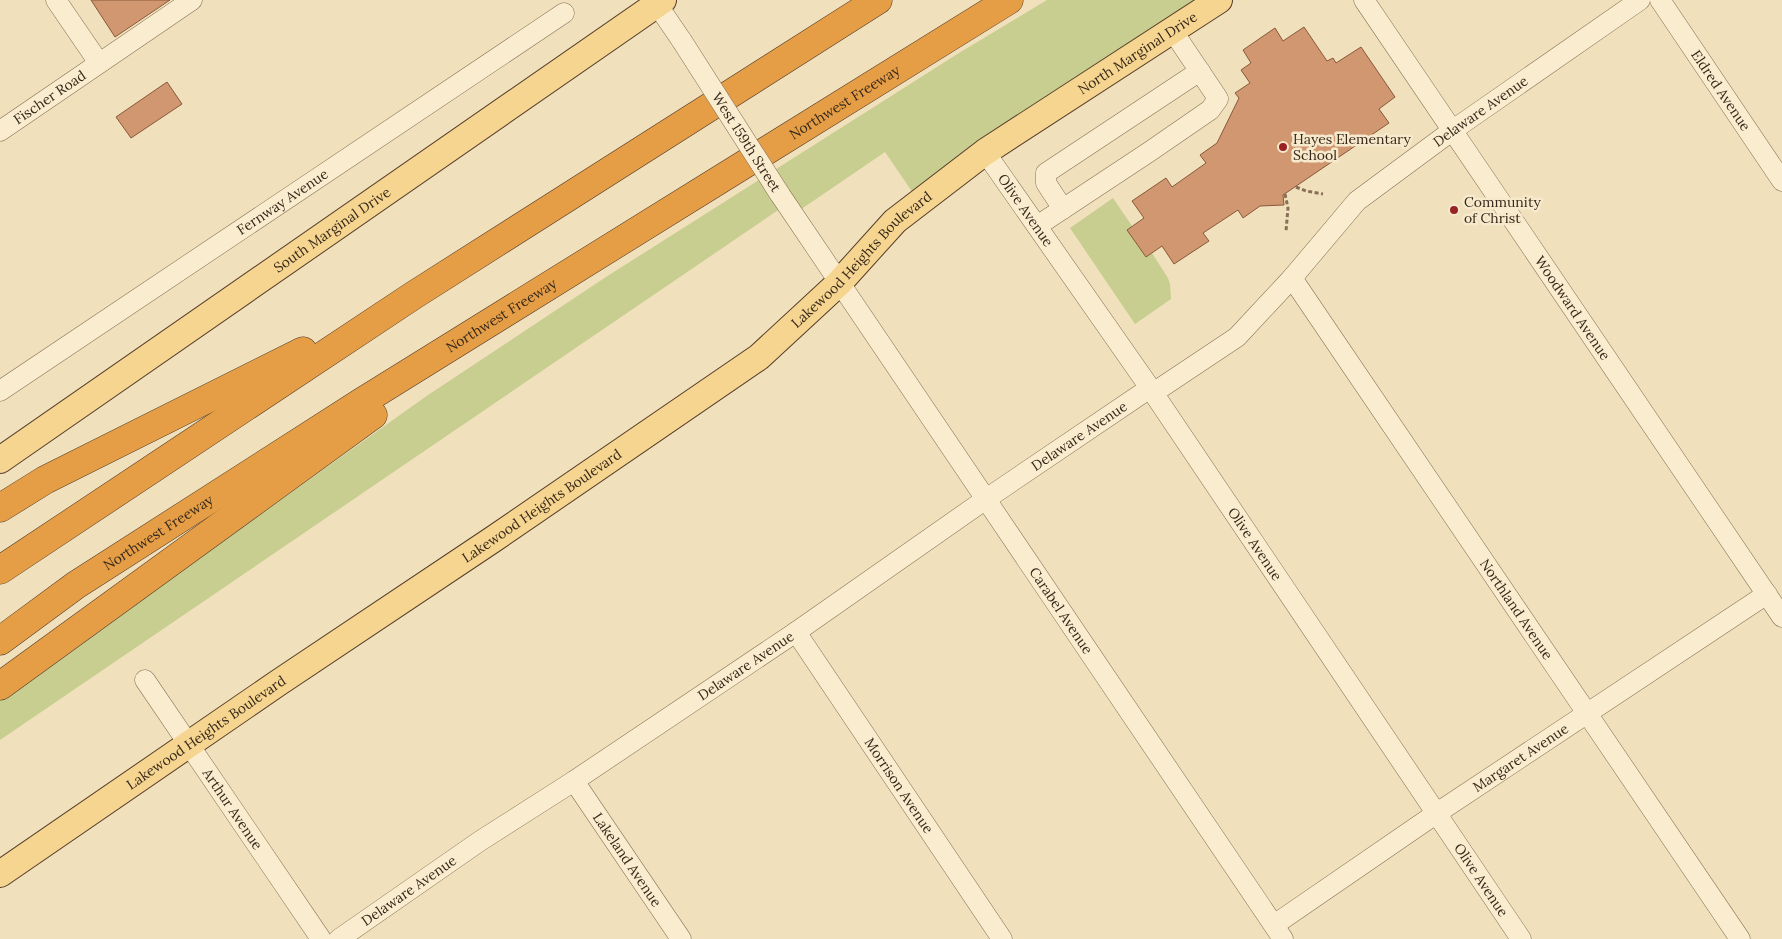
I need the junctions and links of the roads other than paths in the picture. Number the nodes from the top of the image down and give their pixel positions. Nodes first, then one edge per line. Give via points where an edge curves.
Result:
1 (56, 0) edge
2 (192, 0) edge
3 (878, 0) edge
4 (1009, 0) edge
5 (1219, 0) edge
6 (1364, 0) edge
7 (1640, 0) edge
8 (1660, 0) edge
9 (658, 1) edge
10 (564, 13) dead end
11 (1172, 30) junction
12 (99, 64) junction
13 (1200, 71) junction
14 (1057, 106) joint
15 (1453, 130) junction
16 (0, 131) edge
17 (986, 152) junction
18 (1782, 181) edge
19 (1063, 209) junction
20 (1037, 226) junction
21 (564, 276) junction
22 (1292, 278) junction
23 (839, 282) junction
24 (414, 295) junction
25 (0, 391) edge
26 (1151, 391) junction
27 (0, 460) edge
28 (986, 499) junction
29 (0, 508) edge
30 (0, 570) edge
31 (1767, 594) junction
32 (1782, 617) edge
33 (796, 632) junction
34 (0, 640) edge
35 (144, 680) dead end
36 (0, 686) edge
37 (1587, 713) junction
38 (189, 746) junction
39 (574, 781) junction
40 (1437, 813) junction
41 (0, 874) edge
42 (1279, 932) edge
43 (321, 939) edge
44 (339, 939) edge
45 (681, 939) edge
46 (1002, 939) edge
47 (1522, 939) edge
48 (1740, 939) edge

1 - 12 street
2 - 12 street, Fischer Road
3 - 24 highway
4 - 21 highway, Northwest Freeway
5 - 11 main road, North Marginal Drive
6 - 15 street, Woodward Avenue
7 - 15 street, Delaware Avenue
8 - 18 street, Eldred Avenue
9 - 23 street, West 159th Street, bridge via 779,194
9 - 27 main road, South Marginal Drive
10 - 25 street, Fernway Avenue
11 - 13 street
11 - 14 main road, North Marginal Drive
12 - 16 street, Fischer Road
13 - 19 street via 1218,99 1210,110
13 - 19 street via 1046,173 1046,183
14 - 17 main road, Lakewood Heights Boulevard
15 - 22 street, Delaware Avenue via 1357,201
15 - 31 street, Woodward Avenue
17 - 20 street, Olive Avenue
17 - 23 main road, Lakewood Heights Boulevard via 895,221
19 - 20 street
20 - 26 street, Olive Avenue
21 - 34 highway, Northwest Freeway via 76,586
21 - 36 highway
22 - 26 street, Delaware Avenue via 1237,337
22 - 37 street, Northland Avenue
23 - 28 street, Carabel Avenue
23 - 38 main road, Lakewood Heights Boulevard via 759,357
24 - 29 highway via 45,480
24 - 30 highway
26 - 28 street, Delaware Avenue
26 - 40 street, Olive Avenue
28 - 33 street, Delaware Avenue
28 - 42 street, Carabel Avenue
31 - 32 street, Woodward Avenue
31 - 37 street, Margaret Avenue
33 - 39 street, Delaware Avenue
33 - 46 street, Morrison Avenue
35 - 38 street, Arthur Avenue
37 - 40 street, Margaret Avenue
37 - 48 street, Northland Avenue
38 - 41 main road, Lakewood Heights Boulevard
38 - 43 street, Arthur Avenue
39 - 44 street, Delaware Avenue via 480,841
39 - 45 street, Lakeland Avenue
40 - 42 street, Margaret Avenue
40 - 47 street, Olive Avenue

